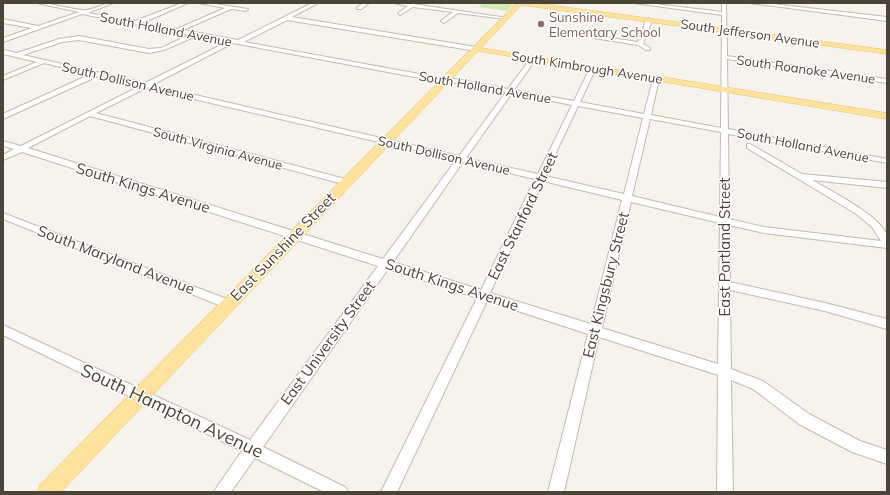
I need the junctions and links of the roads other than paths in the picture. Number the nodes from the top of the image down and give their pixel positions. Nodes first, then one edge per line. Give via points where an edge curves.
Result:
1 (39, 3) edge
2 (63, 3) edge
3 (111, 3) edge
4 (186, 3) edge
5 (200, 3) edge
6 (316, 3) edge
7 (367, 3) edge
8 (395, 3) edge
9 (519, 3) edge
10 (639, 3) edge
11 (724, 3) edge
12 (752, 3) edge
13 (54, 6) junction
14 (413, 6) junction
15 (229, 8) junction
16 (359, 8) dead end
17 (246, 10) dead end
18 (84, 12) junction
19 (456, 12) junction
20 (400, 14) dead end
21 (724, 14) junction
22 (287, 18) junction
23 (505, 18) junction
24 (887, 19) edge
25 (649, 20) junction
26 (3, 21) edge
27 (444, 21) dead end
28 (136, 23) junction
29 (38, 28) junction
30 (724, 30) junction
31 (177, 31) junction
32 (195, 34) junction
33 (597, 38) dead end
34 (3, 40) edge
35 (232, 42) junction
36 (239, 42) junction
37 (640, 44) junction
38 (476, 49) junction
39 (648, 49) dead end
40 (3, 52) edge
41 (887, 52) edge
42 (18, 55) junction
43 (724, 57) junction
44 (533, 58) junction
45 (44, 61) junction
46 (593, 68) junction
47 (97, 74) junction
48 (3, 78) edge
49 (656, 79) junction
50 (445, 80) junction
51 (887, 80) edge
52 (147, 85) junction
53 (724, 90) junction
54 (510, 91) junction
55 (576, 103) junction
56 (90, 114) junction
57 (647, 116) junction
58 (887, 116) edge
59 (3, 117) edge
60 (725, 131) junction
61 (386, 141) junction
62 (3, 144) edge
63 (750, 146) dead end
64 (21, 150) junction
65 (3, 158) edge
66 (462, 158) junction
67 (887, 161) edge
68 (801, 176) junction
69 (541, 177) junction
70 (346, 182) junction
71 (887, 185) edge
72 (627, 197) junction
73 (3, 216) edge
74 (724, 220) junction
75 (294, 235) junction
76 (887, 243) edge
77 (386, 264) junction
78 (724, 285) junction
79 (484, 296) junction
80 (228, 304) junction
81 (887, 324) edge
82 (3, 330) edge
83 (595, 331) junction
84 (725, 372) junction
85 (139, 396) junction
86 (253, 448) junction
87 (887, 457) edge
88 (47, 492) edge
89 (222, 492) edge
90 (340, 492) edge
91 (389, 492) edge
92 (556, 492) edge
93 (725, 492) edge

1 - 13 street, South Holland Avenue
2 - 13 street
3 - 18 street
4 - 28 street
5 - 15 street
6 - 22 street
7 - 16 street
8 - 14 street
9 - 23 main road, East Sunshine Street
9 - 25 main road, South Jefferson Avenue
10 - 21 street
11 - 21 street, East Portland Street
12 - 24 street
13 - 18 street, South Holland Avenue
14 - 19 street
14 - 20 street
15 - 17 street
15 - 31 street
18 - 28 street, South Holland Avenue
18 - 29 street
19 - 23 street
19 - 27 street
21 - 30 street, East Portland Street
22 - 36 street
22 - 38 street, South Kimbrough Avenue
23 - 38 main road, East Sunshine Street
25 - 30 main road, South Jefferson Avenue
25 - 37 street
26 - 29 street
28 - 31 street, South Holland Avenue
29 - 34 street
30 - 41 main road, South Jefferson Avenue
30 - 43 street, East Portland Street
31 - 32 street, South Holland Avenue
32 - 35 street, South Holland Avenue
32 - 42 street via 162,49 149,51 71,38
33 - 37 street
35 - 36 street, South Holland Avenue
35 - 52 street
36 - 50 street, South Holland Avenue
37 - 39 street
38 - 44 main road, South Kimbrough Avenue
38 - 50 main road, East Sunshine Street
40 - 42 street, South Dollison Avenue
42 - 45 street, South Dollison Avenue
43 - 51 street, South Roanoke Avenue
43 - 53 street, East Portland Street
44 - 46 main road, South Kimbrough Avenue
44 - 54 street, East University Street
45 - 47 street, South Dollison Avenue
45 - 48 street
46 - 49 main road, South Kimbrough Avenue
46 - 55 street, East Stanford Street
47 - 52 street, South Dollison Avenue
47 - 59 street
49 - 53 main road, South Kimbrough Avenue
49 - 57 street, East Kingsbury Street
50 - 54 street, South Holland Avenue
50 - 61 main road, East Sunshine Street
52 - 56 street
52 - 61 street, South Dollison Avenue
53 - 58 main road, South Kimbrough Avenue
53 - 60 street, East Portland Street
54 - 55 street, South Holland Avenue
54 - 66 street, East University Street
55 - 57 street, South Holland Avenue
55 - 69 street, East Stanford Street
56 - 64 street
56 - 70 street, South Virginia Avenue
57 - 60 street, South Holland Avenue
57 - 72 street, East Kingsbury Street
60 - 67 street, South Holland Avenue
60 - 74 street, East Portland Street
61 - 66 street, South Dollison Avenue
61 - 70 main road, East Sunshine Street
62 - 64 street, South Kings Avenue
63 - 68 street
64 - 65 street
64 - 75 street, South Kings Avenue
66 - 69 street, South Dollison Avenue
66 - 77 street, East University Street
68 - 71 street
68 - 76 street via 858,211 875,225
69 - 72 street, South Dollison Avenue
69 - 79 street, East Stanford Street
70 - 75 main road, East Sunshine Street
72 - 74 street, South Dollison Avenue
72 - 83 street, East Kingsbury Street
73 - 80 street, South Maryland Avenue
74 - 76 street, South Dollison Avenue via 764,230
74 - 78 street, East Portland Street
75 - 77 street, South Kings Avenue
75 - 80 main road, East Sunshine Street
77 - 79 street, South Kings Avenue
77 - 86 street, East University Street
78 - 81 street via 825,307
78 - 84 street, East Portland Street
79 - 83 street, South Kings Avenue
79 - 91 street, East Stanford Street
80 - 85 main road, East Sunshine Street
82 - 85 street, South Hampton Avenue
83 - 84 street, South Kings Avenue
83 - 92 street, East Kingsbury Street
84 - 87 street, South Kings Avenue via 758,385 804,419 857,447
84 - 93 street, East Portland Street
85 - 86 street, South Hampton Avenue
85 - 88 main road, East Sunshine Street
86 - 89 street, East University Street
86 - 90 street, South Hampton Avenue

